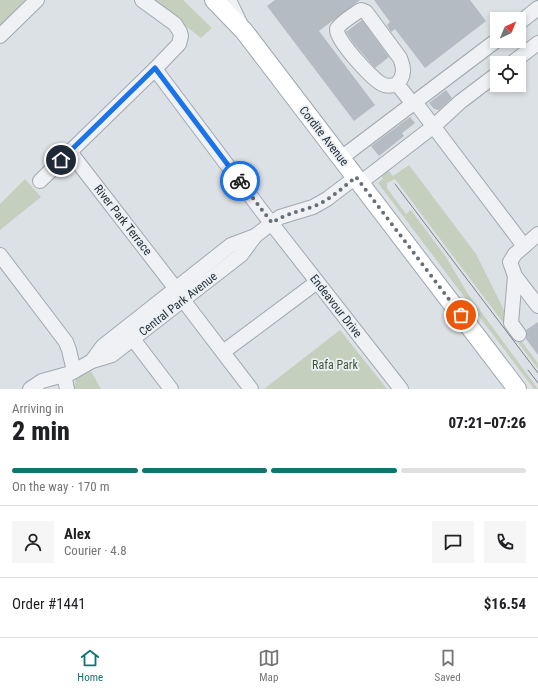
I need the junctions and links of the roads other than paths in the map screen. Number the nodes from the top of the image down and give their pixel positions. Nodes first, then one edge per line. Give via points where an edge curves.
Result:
1 (37, 0) edge
2 (142, 0) edge
3 (214, 0) edge
4 (229, 0) edge
5 (538, 8) edge
6 (526, 17) edge
7 (244, 31) junction
8 (0, 36) edge
9 (538, 43) edge
10 (490, 45) edge
11 (521, 56) edge
12 (155, 68) junction
13 (490, 79) edge
14 (397, 84) junction
15 (414, 103) junction
16 (434, 126) junction
17 (70, 152) junction
18 (341, 158) junction
19 (40, 180) dead end
20 (358, 180) junction
21 (272, 223) junction
22 (538, 234) edge
23 (524, 246) junction
24 (0, 256) edge
25 (515, 276) junction
26 (317, 282) junction
27 (180, 294) junction
28 (538, 306) edge
29 (519, 334) dead end
30 (133, 339) junction
31 (223, 352) junction
32 (92, 361) junction
33 (70, 373) junction
34 (30, 389) edge
35 (67, 389) edge
36 (171, 389) edge
37 (252, 389) edge
38 (401, 389) edge
39 (517, 389) edge

1 - 8 street
2 - 12 street via 175,24 181,36 179,44
3 - 7 main road, Cordite Avenue
4 - 7 street
5 - 6 street
7 - 18 main road, Cordite Avenue
9 - 11 street
10 - 15 street
12 - 17 street
12 - 21 street, Endeavour Drive
13 - 16 street, Central Park Avenue
14 - 14 street via 381,84 356,60 338,36 339,26 358,11 366,12 400,58 403,72
14 - 15 street
15 - 16 street
15 - 18 street
16 - 20 street, Central Park Avenue
16 - 23 street
17 - 19 street
17 - 27 street, River Park Terrace
18 - 20 main road, Cordite Avenue
20 - 21 street, Central Park Avenue via 313,207 280,217
20 - 39 main road, Cordite Avenue
21 - 26 street, Endeavour Drive
21 - 27 street, Central Park Avenue via 255,236 241,255
22 - 23 street
23 - 25 street via 510,262
24 - 33 street via 66,342
25 - 28 street
25 - 29 street via 511,323
26 - 31 street
26 - 38 street, Endeavour Drive
27 - 30 street, Central Park Avenue
27 - 31 street, River Park Terrace
27 - 32 street, Central Park Avenue via 103,346
30 - 32 street, Central Park Avenue via 112,355
30 - 36 street
31 - 37 street, River Park Terrace
32 - 33 street, Central Park Avenue
33 - 34 street, Central Park Avenue via 42,381
33 - 35 street

